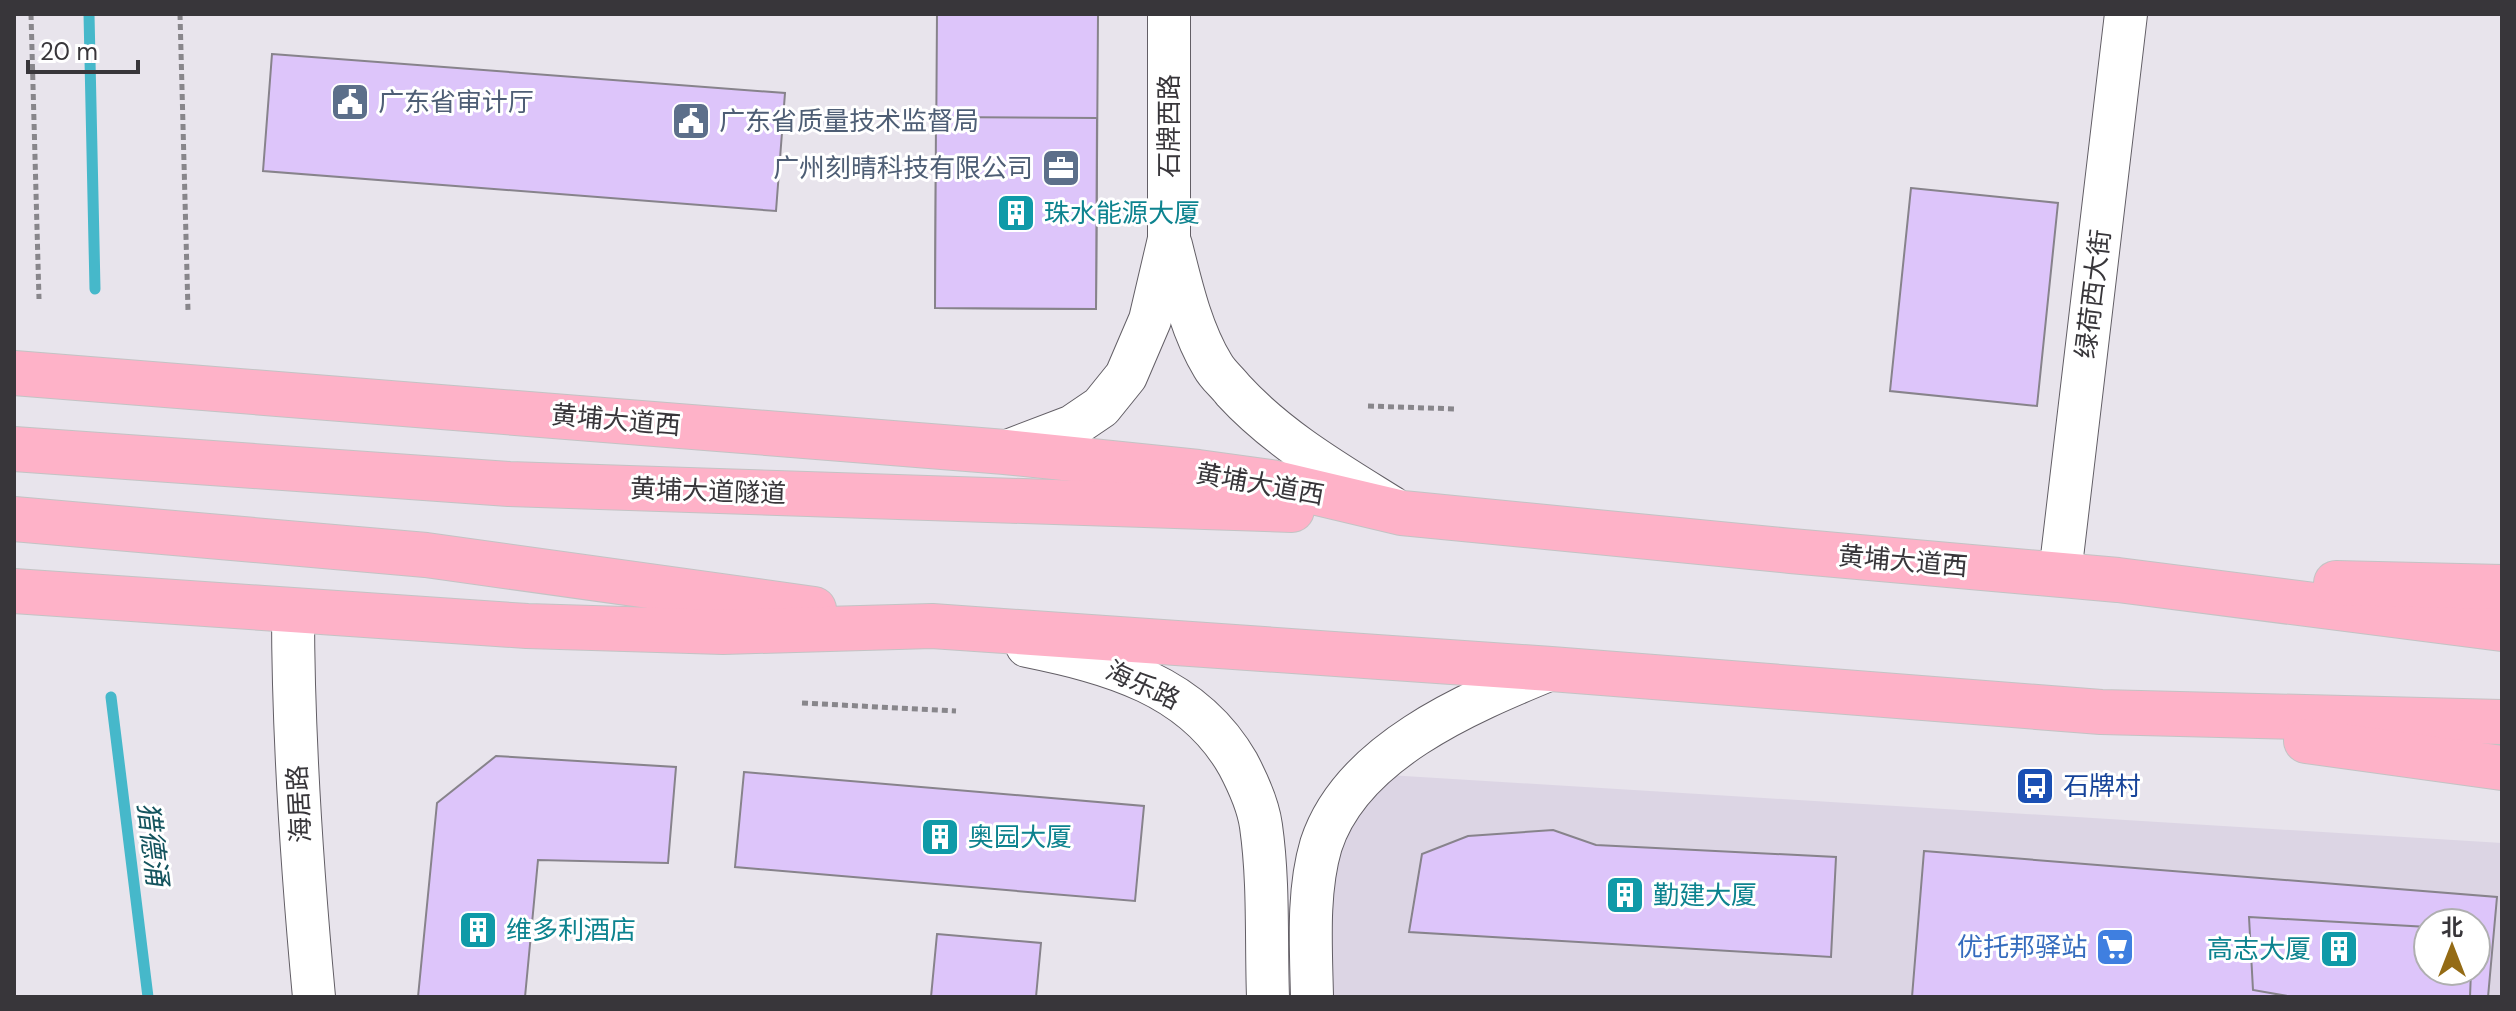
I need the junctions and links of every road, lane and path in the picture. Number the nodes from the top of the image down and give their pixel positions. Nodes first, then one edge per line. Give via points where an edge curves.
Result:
1 (31, 14) edge
2 (180, 14) edge
3 (1169, 14) edge
4 (2126, 14) edge
5 (1169, 239) junction
6 (39, 299) dead end
7 (188, 311) dead end
8 (14, 373) edge
9 (1368, 406) dead end
10 (1457, 409) dead end
11 (14, 449) edge
12 (1005, 452) junction
13 (1402, 513) junction
14 (14, 519) edge
15 (2060, 574) junction
16 (2118, 580) junction
17 (2502, 587) edge
18 (14, 591) edge
19 (293, 611) junction
20 (932, 626) junction
21 (2502, 629) edge
22 (1551, 669) junction
23 (802, 703) dead end
24 (956, 711) dead end
25 (2101, 712) junction
26 (2502, 722) edge
27 (2502, 768) edge
28 (314, 997) edge
29 (1268, 997) edge
30 (1312, 997) edge

1 - 6 path
2 - 7 path
3 - 5 street, 石牌西路
4 - 15 street, 绿荷西大街
5 - 12 street via 1150,320 1126,376 1101,407 1073,426
5 - 13 street via 1182,292 1214,368 1256,414 1316,460
8 - 12 main road, 黄埔大道西
9 - 10 path
11 - 13 main road, 黄埔大道隧道 via 509,484
12 - 13 main road, 黄埔大道西 via 1271,482
13 - 15 main road, 黄埔大道西
14 - 20 main road via 426,555
15 - 16 main road, 黄埔大道西
16 - 17 main road
16 - 21 main road, 黄埔大道西
18 - 19 main road
19 - 20 main road via 643,631
19 - 28 street, 海居路 via 302,869
20 - 22 main road
20 - 29 street, 海乐路 via 1124,672 1165,689 1200,714 1237,762 1261,824
22 - 25 main road
22 - 30 street via 1440,720 1394,751 1346,798 1321,847 1314,882
23 - 24 path
25 - 26 main road
25 - 27 main road

